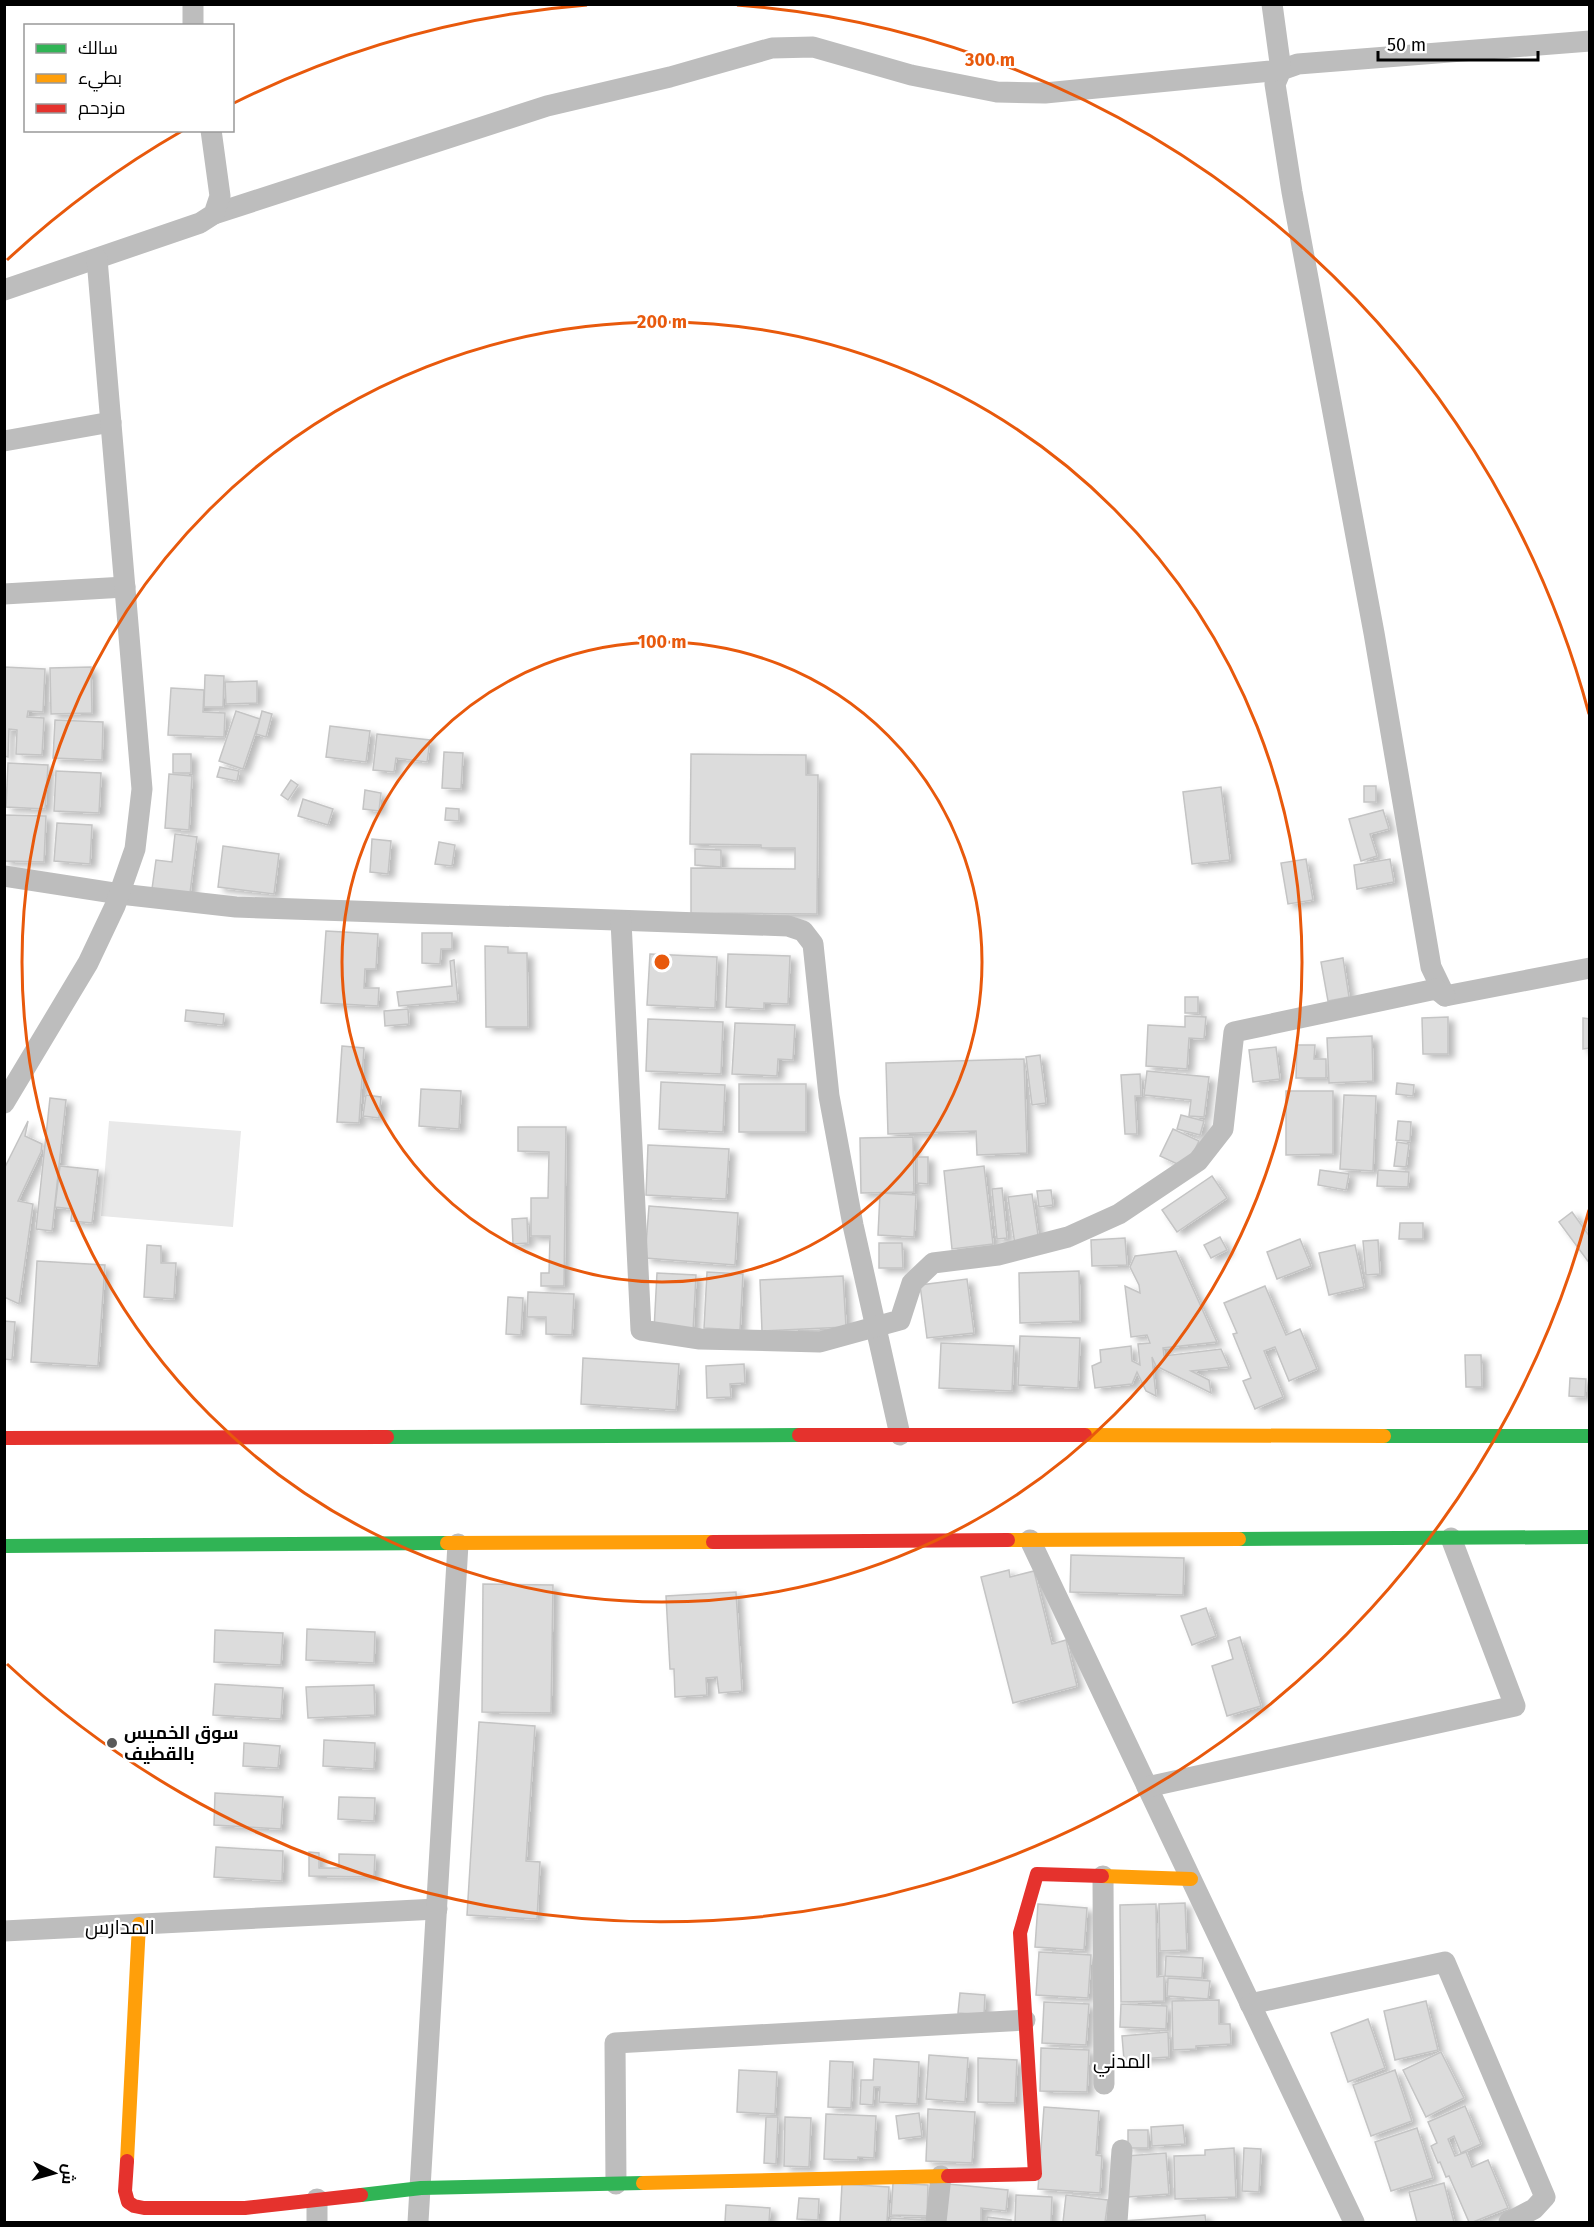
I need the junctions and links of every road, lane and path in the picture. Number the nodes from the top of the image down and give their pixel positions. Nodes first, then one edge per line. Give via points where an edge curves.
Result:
1 (193, 4) edge
2 (1272, 4) edge
3 (193, 24) edge
4 (1590, 41) edge
5 (1281, 70) junction
6 (211, 132) edge
7 (214, 214) junction
8 (97, 258) junction
9 (4, 291) edge
10 (111, 422) junction
11 (4, 441) edge
12 (125, 587) junction
13 (4, 594) edge
14 (4, 876) edge
15 (120, 894) junction
16 (621, 921) junction
17 (1590, 968) edge
18 (1445, 996) junction
19 (4, 1103) edge
20 (876, 1326) junction
21 (900, 1435) junction
22 (1590, 1436) edge
23 (4, 1438) edge
24 (1590, 1537) edge
25 (1451, 1538) junction
26 (1030, 1540) junction
27 (458, 1544) junction
28 (4, 1546) edge
29 (1147, 1787) junction
30 (1103, 1876) junction
31 (1191, 1879) junction
32 (437, 1909) junction
33 (139, 1924) junction
34 (4, 1931) edge
35 (1250, 2004) junction
36 (1025, 2020) junction
37 (1104, 2084) dead end
38 (1122, 2150) dead end
39 (941, 2176) junction
40 (616, 2184) junction
41 (421, 2188) junction
42 (317, 2199) junction
43 (151, 2215) edge
44 (317, 2223) edge
45 (418, 2223) edge
46 (936, 2223) edge
47 (1117, 2223) edge
48 (1354, 2223) edge
49 (1509, 2223) edge

1 - 3 street
2 - 5 street
4 - 5 street via 1298,64
5 - 7 street via 1045,93 997,92 911,75 813,47 772,48 547,106
5 - 18 street via 1275,84 1292,192 1431,968
6 - 7 street via 220,196
7 - 8 street via 200,223
8 - 9 street
8 - 10 street
10 - 11 street
10 - 12 street
12 - 13 street
12 - 15 street via 142,789 135,849
14 - 15 street
15 - 16 street via 236,907
15 - 19 street via 88,963
16 - 20 street via 788,926 803,931 813,944 829,1096
16 - 20 street via 641,1330 700,1339 820,1342
17 - 18 street
18 - 20 street via 1436,989 1234,1032 1222,1129 1198,1161 1119,1214 1068,1237 998,1255 933,1263 912,1283 900,1320
20 - 21 street
21 - 22 main road
21 - 23 main road
24 - 25 main road
25 - 26 main road
25 - 29 street via 1515,1706
26 - 27 main road
26 - 29 street
27 - 28 main road
27 - 32 street
29 - 31 street
30 - 31 main road
30 - 36 main road via 1037,1874 1020,1933
30 - 37 street
31 - 35 street
32 - 33 street
32 - 41 street
33 - 34 street
33 - 43 main road via 125,2192 128,2202
35 - 48 street
35 - 49 street via 1445,1962 1545,2197
36 - 39 main road via 1035,2174
36 - 40 street via 615,2043
38 - 47 street
39 - 40 main road
39 - 46 street
40 - 41 main road
41 - 42 main road
41 - 45 street
42 - 43 main road
42 - 44 street

